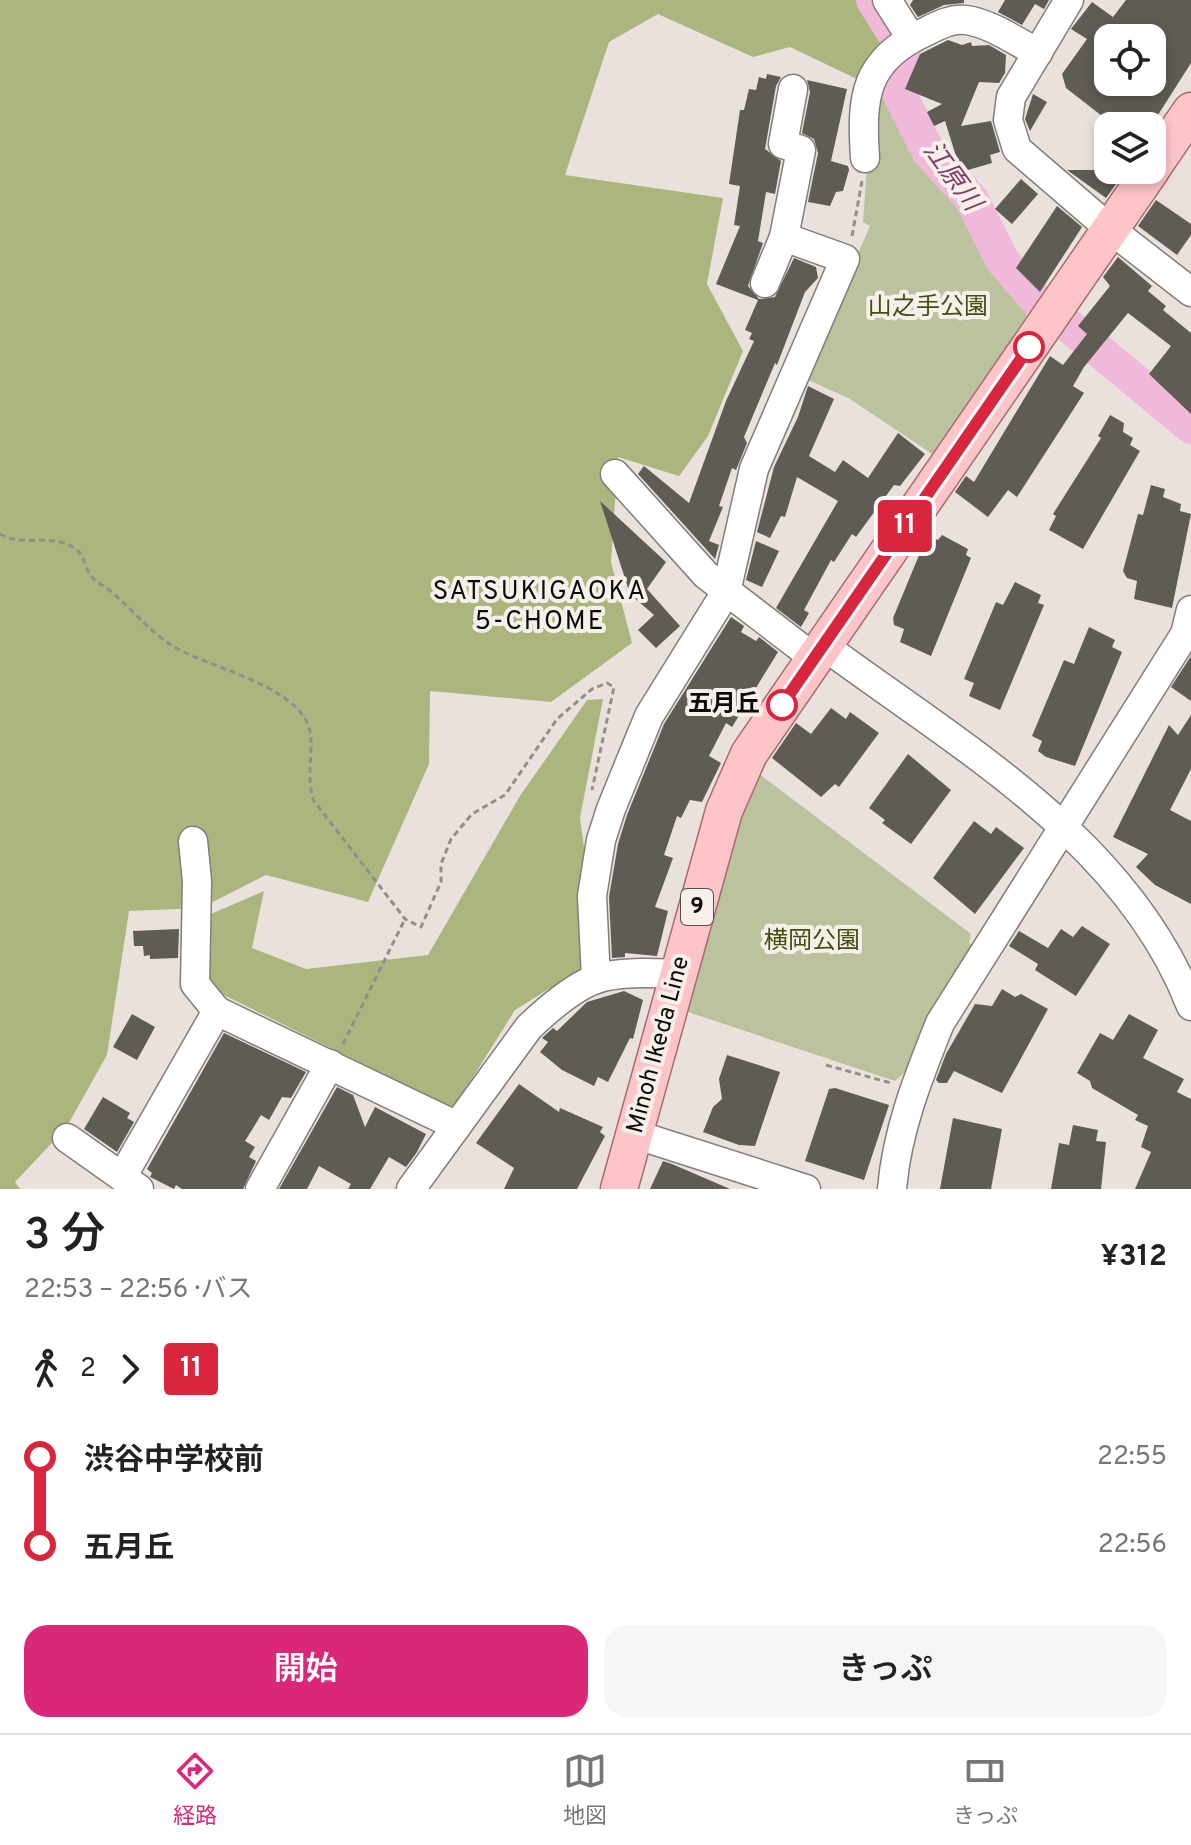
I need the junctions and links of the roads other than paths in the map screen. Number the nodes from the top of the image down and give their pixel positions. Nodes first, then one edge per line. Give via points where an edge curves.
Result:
1 (887, 0) edge
2 (1069, 0) edge
3 (963, 10) edge
4 (903, 43) junction
5 (1038, 53) junction
6 (793, 89) dead end
7 (1191, 111) edge
8 (1166, 147) edge
9 (865, 158) road end
10 (1141, 184) edge
11 (1110, 229) junction
12 (784, 237) junction
13 (765, 283) dead end
14 (1191, 292) edge
15 (615, 474) dead end
16 (726, 592) junction
17 (1191, 610) edge
18 (818, 652) junction
19 (1066, 827) junction
20 (193, 841) dead end
21 (678, 974) junction
22 (596, 979) junction
23 (1188, 987) edge
24 (217, 1011) junction
25 (330, 1064) junction
26 (457, 1126) junction
27 (634, 1134) junction
28 (67, 1138) dead end
29 (130, 1183) edge
30 (415, 1188) edge
31 (260, 1189) edge
32 (619, 1189) edge
33 (806, 1189) edge
34 (892, 1189) edge

1 - 4 street
2 - 5 street
3 - 4 street
3 - 5 street
4 - 9 street via 868,83
5 - 11 street via 1011,97 1008,120 1017,149
6 - 12 street via 783,144 801,150
7 - 8 main road, Minoh Ikeda Line / 9
10 - 11 main road, Minoh Ikeda Line / 9
11 - 14 street
11 - 18 main road, Minoh Ikeda Line / 9
12 - 13 street
12 - 16 street via 845,259 754,469
15 - 16 street
16 - 18 street
16 - 22 street via 649,716 611,809 592,896
17 - 19 street via 1185,634
18 - 19 street
18 - 21 main road, Minoh Ikeda Line / 9 via 749,754 724,811
19 - 23 street via 1128,895
19 - 34 street via 940,1023 913,1090 895,1153
20 - 24 street via 195,984
21 - 22 street
21 - 27 main road, Minoh Ikeda Line / 9
22 - 26 street via 529,1027
24 - 25 street
24 - 29 street
25 - 26 street
25 - 31 street
26 - 30 street
27 - 32 main road, Minoh Ikeda Line / 9
27 - 33 street
28 - 29 street

